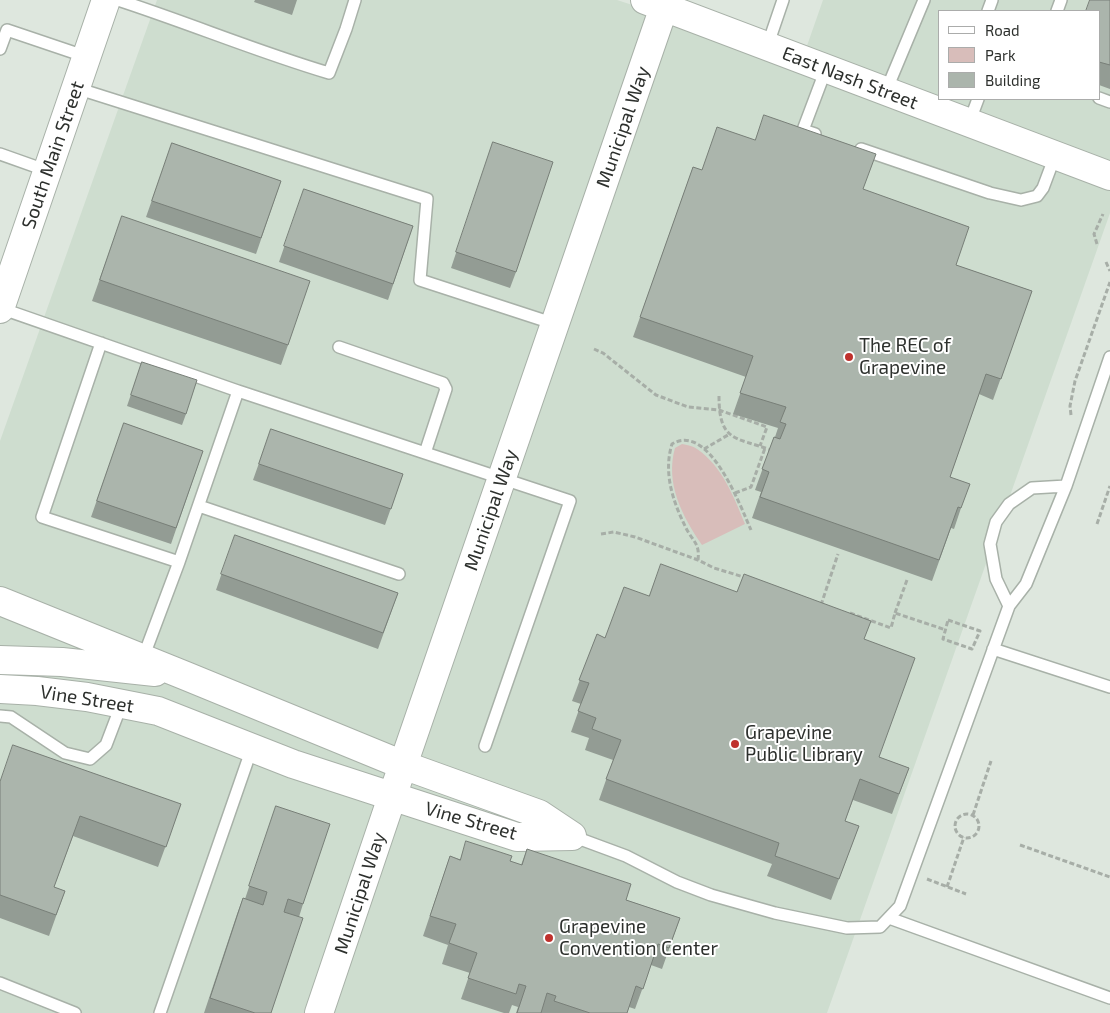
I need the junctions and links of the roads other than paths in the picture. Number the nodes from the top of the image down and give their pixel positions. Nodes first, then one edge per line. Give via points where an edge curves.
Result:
1 (106, 0) edge
2 (118, 0) edge
3 (355, 0) edge
4 (783, 0) edge
5 (924, 0) edge
6 (655, 4) edge
7 (767, 46) junction
8 (0, 49) edge
9 (87, 57) junction
10 (826, 69) junction
11 (76, 88) junction
12 (886, 92) junction
13 (973, 111) edge
14 (822, 136) edge
15 (850, 146) edge
16 (0, 154) edge
17 (1055, 156) junction
18 (48, 171) junction
19 (1110, 176) edge
20 (0, 309) edge
21 (555, 324) junction
22 (101, 343) junction
23 (339, 348) dead end
24 (1110, 357) edge
25 (238, 391) junction
26 (425, 453) junction
27 (502, 479) junction
28 (1066, 486) junction
29 (199, 506) junction
30 (179, 562) junction
31 (399, 574) dead end
32 (0, 601) edge
33 (1009, 606) junction
34 (993, 649) junction
35 (143, 658) junction
36 (0, 660) edge
37 (186, 676) junction
38 (1110, 687) edge
39 (0, 688) edge
40 (122, 703) junction
41 (0, 716) edge
42 (485, 746) dead end
43 (252, 748) junction
44 (403, 765) junction
45 (392, 797) junction
46 (572, 836) junction
47 (889, 918) junction
48 (0, 983) edge
49 (1110, 998) edge
50 (75, 1013) edge
51 (160, 1013) edge
52 (319, 1013) edge

1 - 9 street, South Main Street
2 - 3 lane via 329,73
4 - 7 lane
5 - 12 lane
6 - 7 street, East Nash Street
6 - 21 street, Municipal Way
7 - 10 street, East Nash Street
8 - 9 lane via 7,30
9 - 11 street, South Main Street
10 - 12 street, East Nash Street
10 - 14 lane via 803,130
11 - 18 street, South Main Street
11 - 21 lane via 428,200 420,280
12 - 13 street, East Nash Street
13 - 17 street, East Nash Street
15 - 17 lane via 990,193 1021,200 1037,196
16 - 18 lane
17 - 19 street, East Nash Street
18 - 20 street, South Main Street
20 - 22 lane
21 - 27 street, Municipal Way
22 - 25 lane
22 - 30 lane via 42,518
23 - 26 lane via 443,383 446,389
24 - 28 lane
25 - 26 lane
25 - 29 lane
26 - 27 lane
27 - 42 lane via 570,501
27 - 44 street, Municipal Way
28 - 33 lane via 1026,584
28 - 33 lane via 1032,488 1010,504 996,522 990,544 996,579
29 - 30 lane
29 - 31 lane
30 - 35 lane
32 - 35 street, Vine Street
33 - 34 lane
34 - 38 lane
34 - 47 lane via 900,906
35 - 37 street, Vine Street
36 - 37 street, Vine Street via 62,662
37 - 44 street, Vine Street
39 - 40 street, Vine Street
40 - 41 lane via 106,745 90,759 65,752 11,717
40 - 43 street, Vine Street via 158,711
43 - 45 street, Vine Street
43 - 51 lane
44 - 45 street, Municipal Way
44 - 46 street, Vine Street via 539,814
45 - 46 street, Vine Street via 517,837
45 - 52 street, Municipal Way
46 - 47 lane via 626,856 711,896 775,913 847,928 880,927
47 - 49 lane
48 - 50 lane

